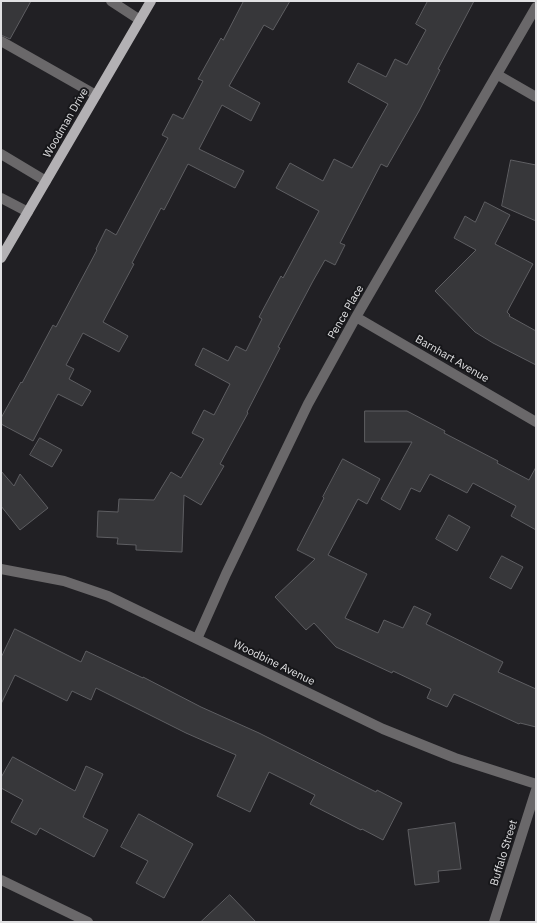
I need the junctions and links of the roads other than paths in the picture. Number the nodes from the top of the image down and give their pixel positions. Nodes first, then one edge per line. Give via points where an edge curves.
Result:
1 (111, 1) edge
2 (151, 1) edge
3 (536, 7) edge
4 (140, 20) junction
5 (1, 41) edge
6 (498, 75) junction
7 (96, 95) junction
8 (536, 97) edge
9 (1, 154) edge
10 (46, 181) junction
11 (1, 198) edge
12 (28, 212) junction
13 (1, 258) edge
14 (356, 317) junction
15 (536, 422) edge
16 (1, 568) edge
17 (197, 639) junction
18 (536, 784) edge
19 (536, 790) edge
20 (1, 880) edge
21 (88, 922) edge
22 (494, 922) edge

1 - 4 street
2 - 4 main road, Woodman Drive
3 - 6 street, Pence Place
4 - 7 main road, Woodman Drive
5 - 7 street
6 - 8 street
6 - 14 street, Pence Place
7 - 10 main road, Woodman Drive
9 - 10 street
10 - 12 main road, Woodman Drive
11 - 12 street
12 - 13 main road, Woodman Drive
14 - 15 street, Barnhart Avenue
14 - 17 street, Pence Place via 308,404
16 - 17 street, Woodbine Avenue via 64,581 108,596
17 - 18 street, Woodbine Avenue via 383,728 455,758
19 - 22 street, Buffalo Street
20 - 21 street

